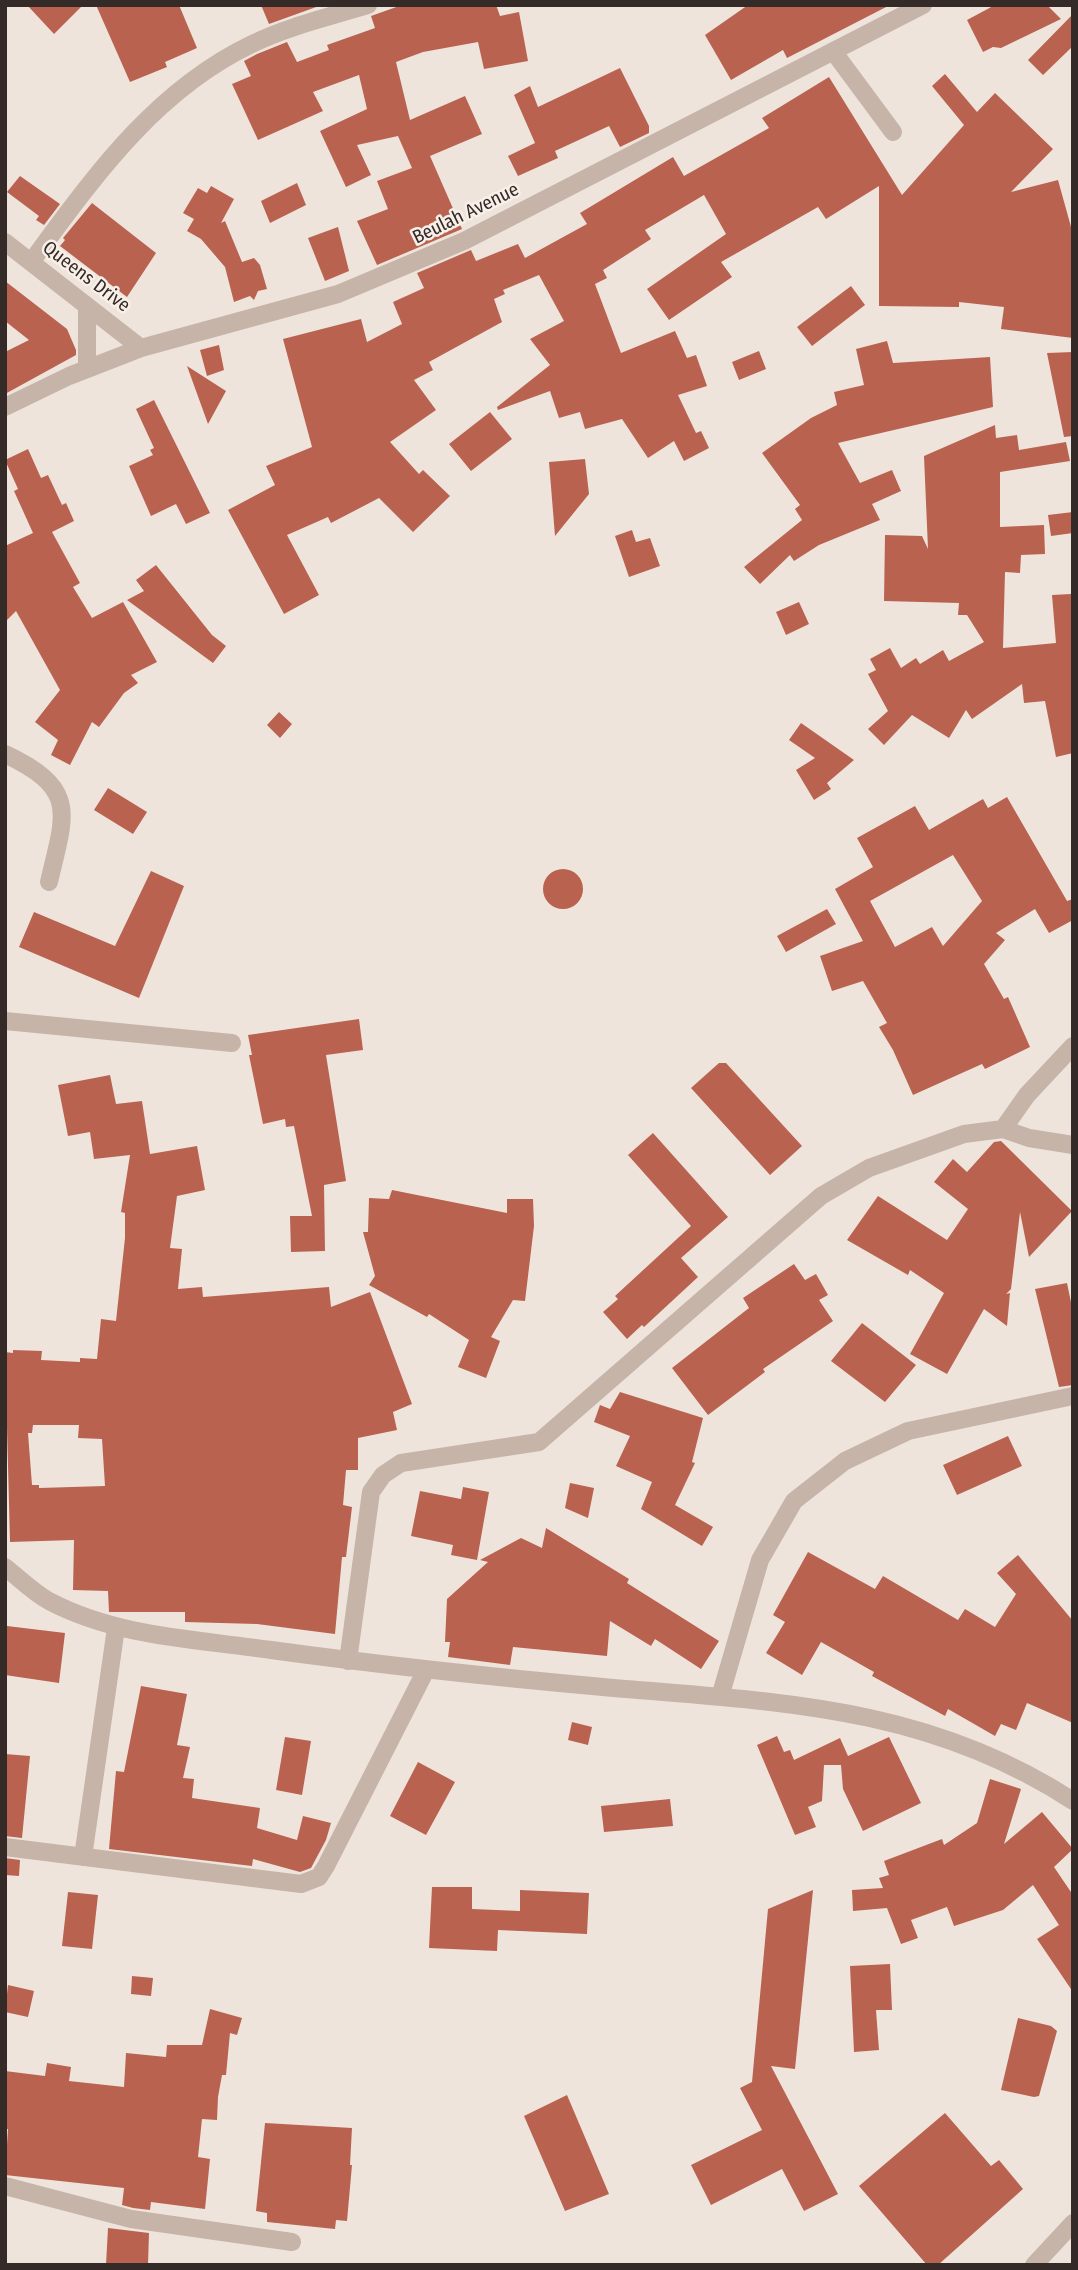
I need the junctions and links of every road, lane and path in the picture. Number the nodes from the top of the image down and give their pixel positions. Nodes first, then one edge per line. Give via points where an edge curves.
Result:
1 (368, 5) edge
2 (923, 5) edge
3 (833, 51) junction
4 (893, 132) dead end
5 (5, 242) edge
6 (31, 262) junction
7 (87, 307) junction
8 (141, 348) junction
9 (87, 369) junction
10 (5, 407) edge
11 (5, 754) edge
12 (49, 882) dead end
13 (5, 1021) edge
14 (232, 1043) dead end
15 (1073, 1046) edge
16 (1003, 1129) junction
17 (1073, 1145) edge
18 (1073, 1396) edge
19 (5, 1567) edge
20 (116, 1628) junction
21 (348, 1661) junction
22 (426, 1670) junction
23 (720, 1697) junction
24 (1073, 1801) edge
25 (5, 1847) edge
26 (83, 1857) junction
27 (5, 2186) edge
28 (1073, 2223) edge
29 (292, 2242) dead end
30 (1034, 2265) edge

1 - 6 street via 251,44 169,96 113,153
2 - 3 street, Beulah Avenue
3 - 4 street
3 - 8 street, Beulah Avenue via 464,241 338,294
5 - 6 street, Queens Drive
6 - 7 street, Queens Drive
7 - 8 street, Queens Drive
7 - 9 street
8 - 9 street, Beulah Avenue
9 - 10 street, Beulah Avenue
11 - 12 street via 49,781 60,797 64,816
13 - 14 street
15 - 16 street via 1027,1095
16 - 17 street
16 - 21 street via 964,1134 913,1150 869,1168 821,1196 539,1442 401,1463 383,1475 371,1492
18 - 23 street via 908,1431 845,1461 794,1501 760,1560
19 - 20 street via 47,1600
20 - 21 street
20 - 26 street
21 - 22 street
22 - 23 street
22 - 26 street via 326,1866 311,1882
23 - 24 street via 862,1714 942,1735 1000,1759
25 - 26 street
27 - 29 street via 131,2219
28 - 30 street

